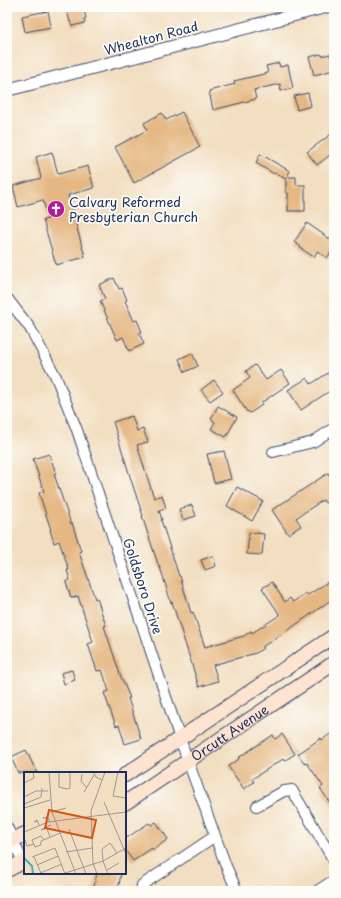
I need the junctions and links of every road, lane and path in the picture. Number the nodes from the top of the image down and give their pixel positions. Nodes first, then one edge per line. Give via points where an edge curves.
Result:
1 (325, 7) edge
2 (7, 90) edge
3 (7, 298) edge
4 (334, 428) edge
5 (273, 452) dead end
6 (334, 636) edge
7 (334, 663) edge
8 (180, 739) junction
9 (188, 761) junction
10 (126, 774) edge
11 (126, 802) edge
12 (256, 806) dead end
13 (7, 828) edge
14 (215, 836) junction
15 (15, 839) edge
16 (24, 861) edge
17 (334, 862) edge
18 (7, 870) edge
19 (334, 880) edge
20 (141, 891) edge
21 (237, 891) edge
22 (317, 891) edge

1 - 2 street, Whealton Road
3 - 8 street, Goldsboro Drive via 30,328 56,377 75,424
4 - 5 street via 313,442
6 - 8 main road, Orcutt Avenue
7 - 9 main road, Orcutt Avenue
8 - 9 street, Goldsboro Drive
8 - 10 main road, Orcutt Avenue
9 - 11 main road, Orcutt Avenue
9 - 14 street, Goldsboro Drive
12 - 17 street via 284,790 292,790
13 - 15 street
14 - 20 street via 142,885
14 - 21 street, Goldsboro Drive
15 - 16 street
16 - 18 main road
19 - 22 street

